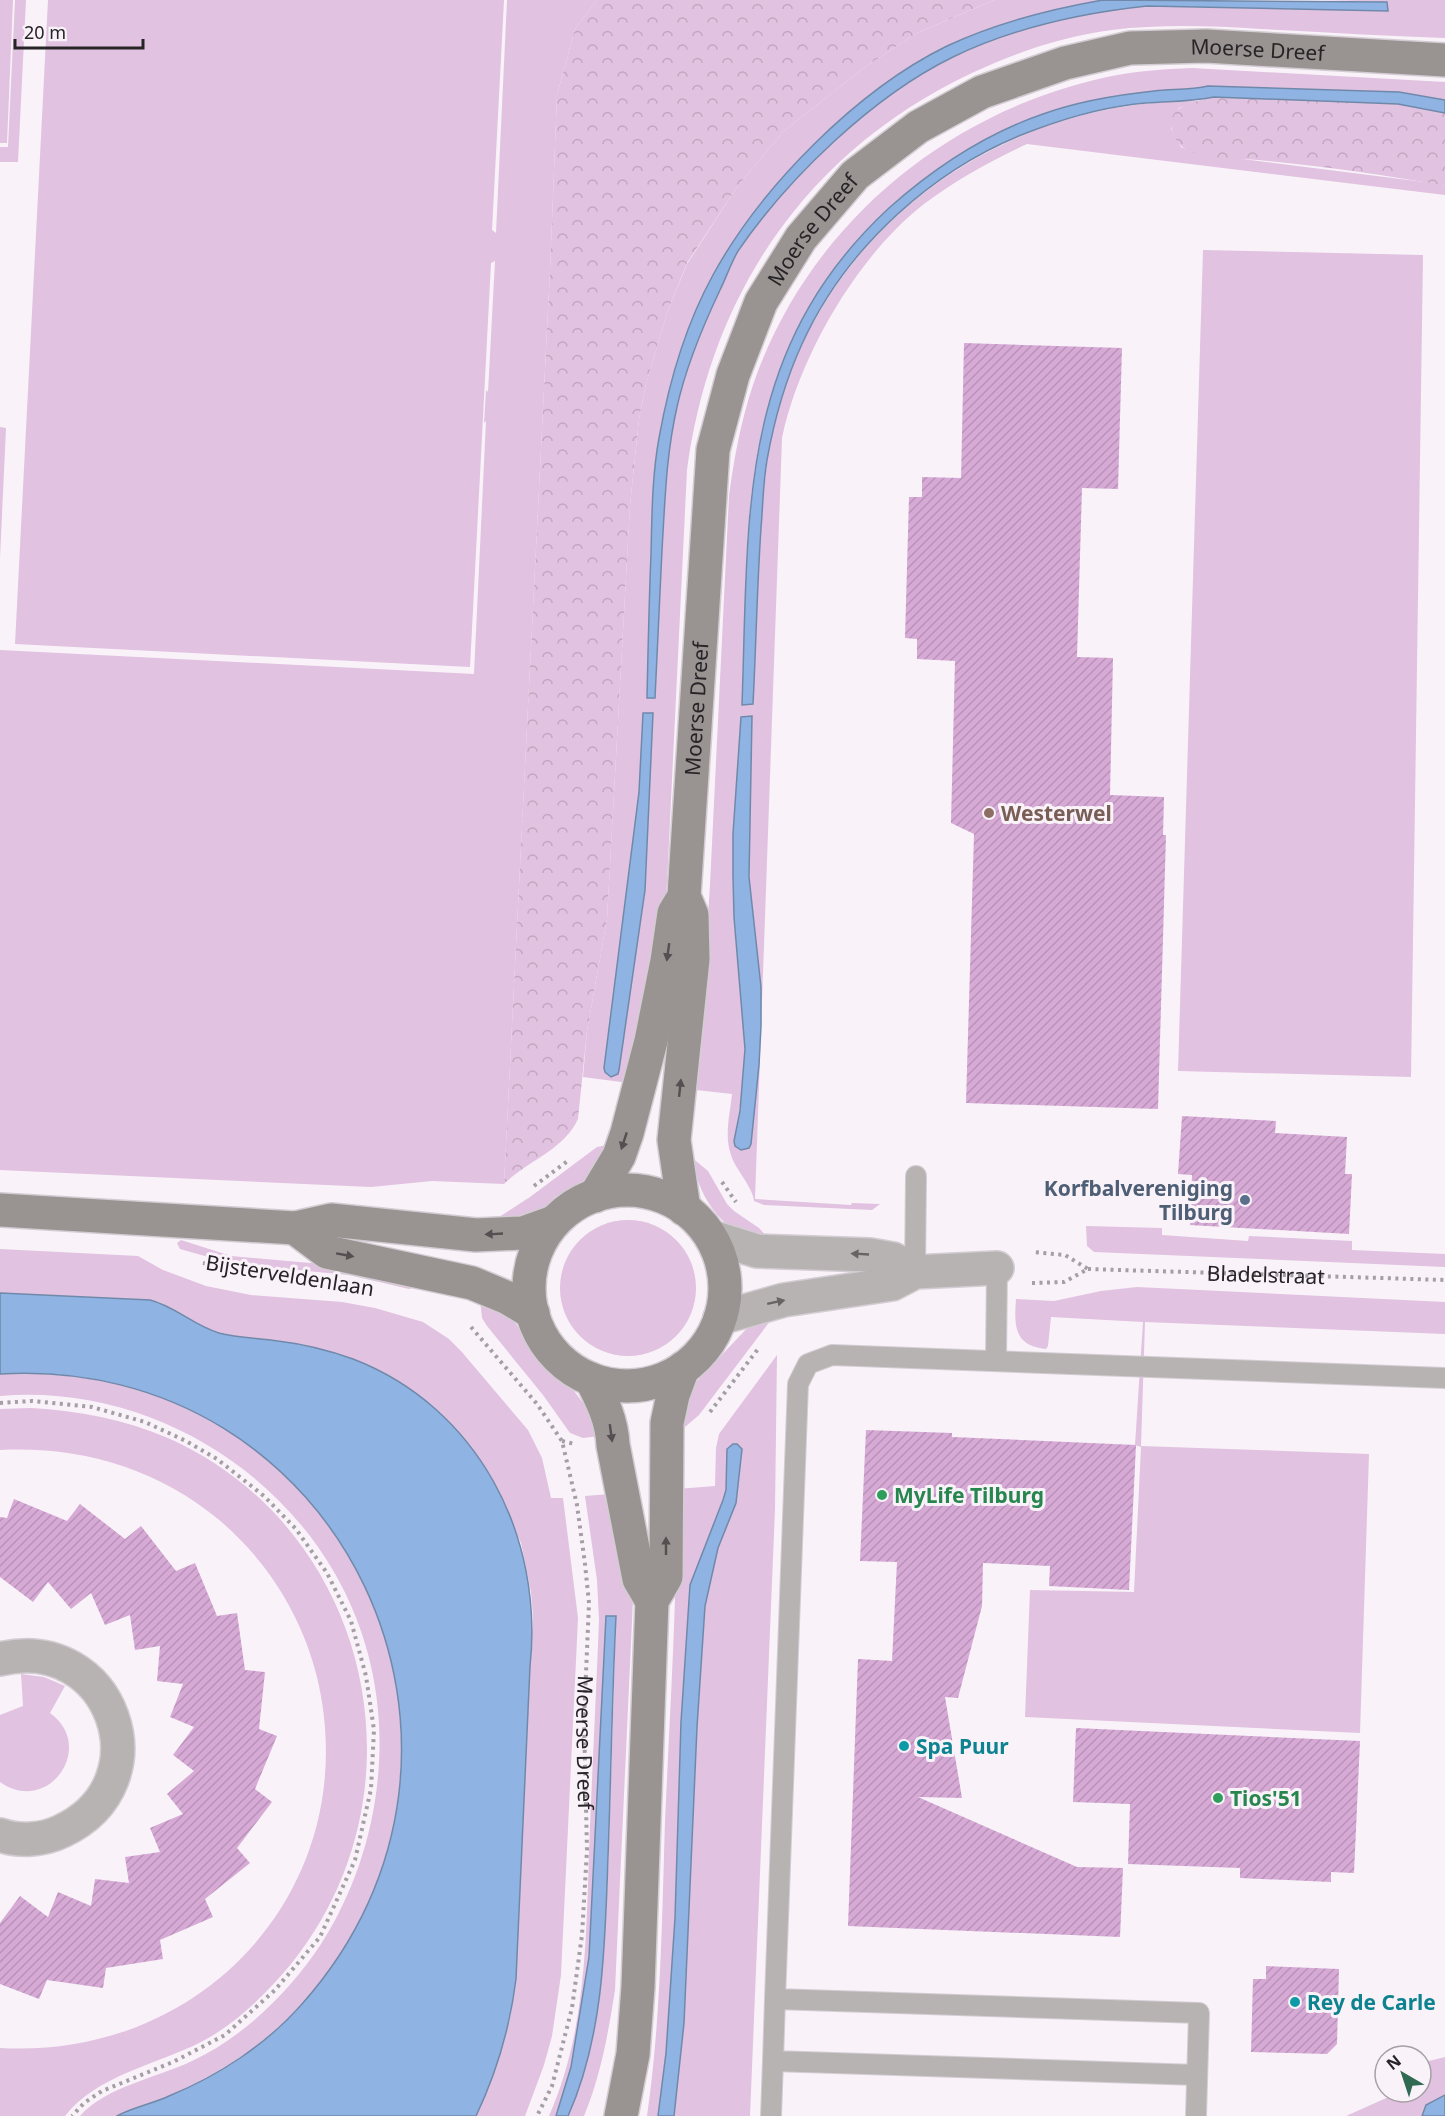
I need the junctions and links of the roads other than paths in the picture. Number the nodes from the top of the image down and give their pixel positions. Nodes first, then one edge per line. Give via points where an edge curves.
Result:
1 (1445, 60) edge
2 (684, 896) junction
3 (916, 1176) dead end
4 (595, 1197) junction
5 (684, 1209) junction
6 (0, 1210) edge
7 (551, 1223) junction
8 (295, 1228) junction
9 (712, 1238) junction
10 (915, 1272) junction
11 (997, 1276) joint
12 (533, 1313) junction
13 (720, 1318) junction
14 (996, 1360) junction
15 (683, 1368) junction
16 (1445, 1378) edge
17 (591, 1379) junction
18 (652, 1600) junction
19 (0, 1659) edge
20 (0, 1835) edge
21 (775, 1999) junction
22 (773, 2061) junction
23 (1197, 2075) junction
24 (621, 2116) edge
25 (771, 2116) edge
26 (1196, 2116) edge

1 - 2 street, Moerse Dreef via 1206,46 1130,48 1065,63 982,92 918,127 855,175 801,238 762,302 733,375 713,450
2 -> 4 street, Moerse Dreef via 674,913 651,1041 627,1133 619,1156
5 -> 2 street, Moerse Dreef via 674,1140 693,959 692,915
3 - 10 lane
4 - 5 street via 611,1191 642,1190 670,1199
4 - 7 street via 583,1200
5 - 9 street via 694,1215
6 - 8 street, Bijsterveldenlaan
7 -> 8 street, Bijsterveldenlaan via 523,1233 476,1235 331,1220
7 - 12 street via 530,1271
8 -> 12 street, Bijsterveldenlaan via 327,1252 472,1283
10 -> 9 street via 893,1259 870,1255 757,1251
9 - 13 street via 723,1265 726,1299
10 - 11 street
13 -> 10 street via 784,1300 892,1284
11 - 14 lane
12 - 17 street via 538,1330 555,1355
13 - 15 street via 717,1331 697,1359
14 - 16 lane
14 - 21 lane via 832,1355 808,1364 798,1383
15 - 17 street via 669,1377 637,1386 607,1385
18 -> 15 street via 666,1577 667,1423
17 -> 18 street via 612,1432 639,1579
18 - 24 street via 638,1987 633,2054
19 - 20 street via 26,1654 72,1666 92,1681 106,1700 119,1745 116,1769 107,1791 75,1825 53,1835 29,1839
21 - 22 lane
21 - 23 lane via 1198,2013
22 - 23 lane
22 - 25 lane
23 - 26 lane

